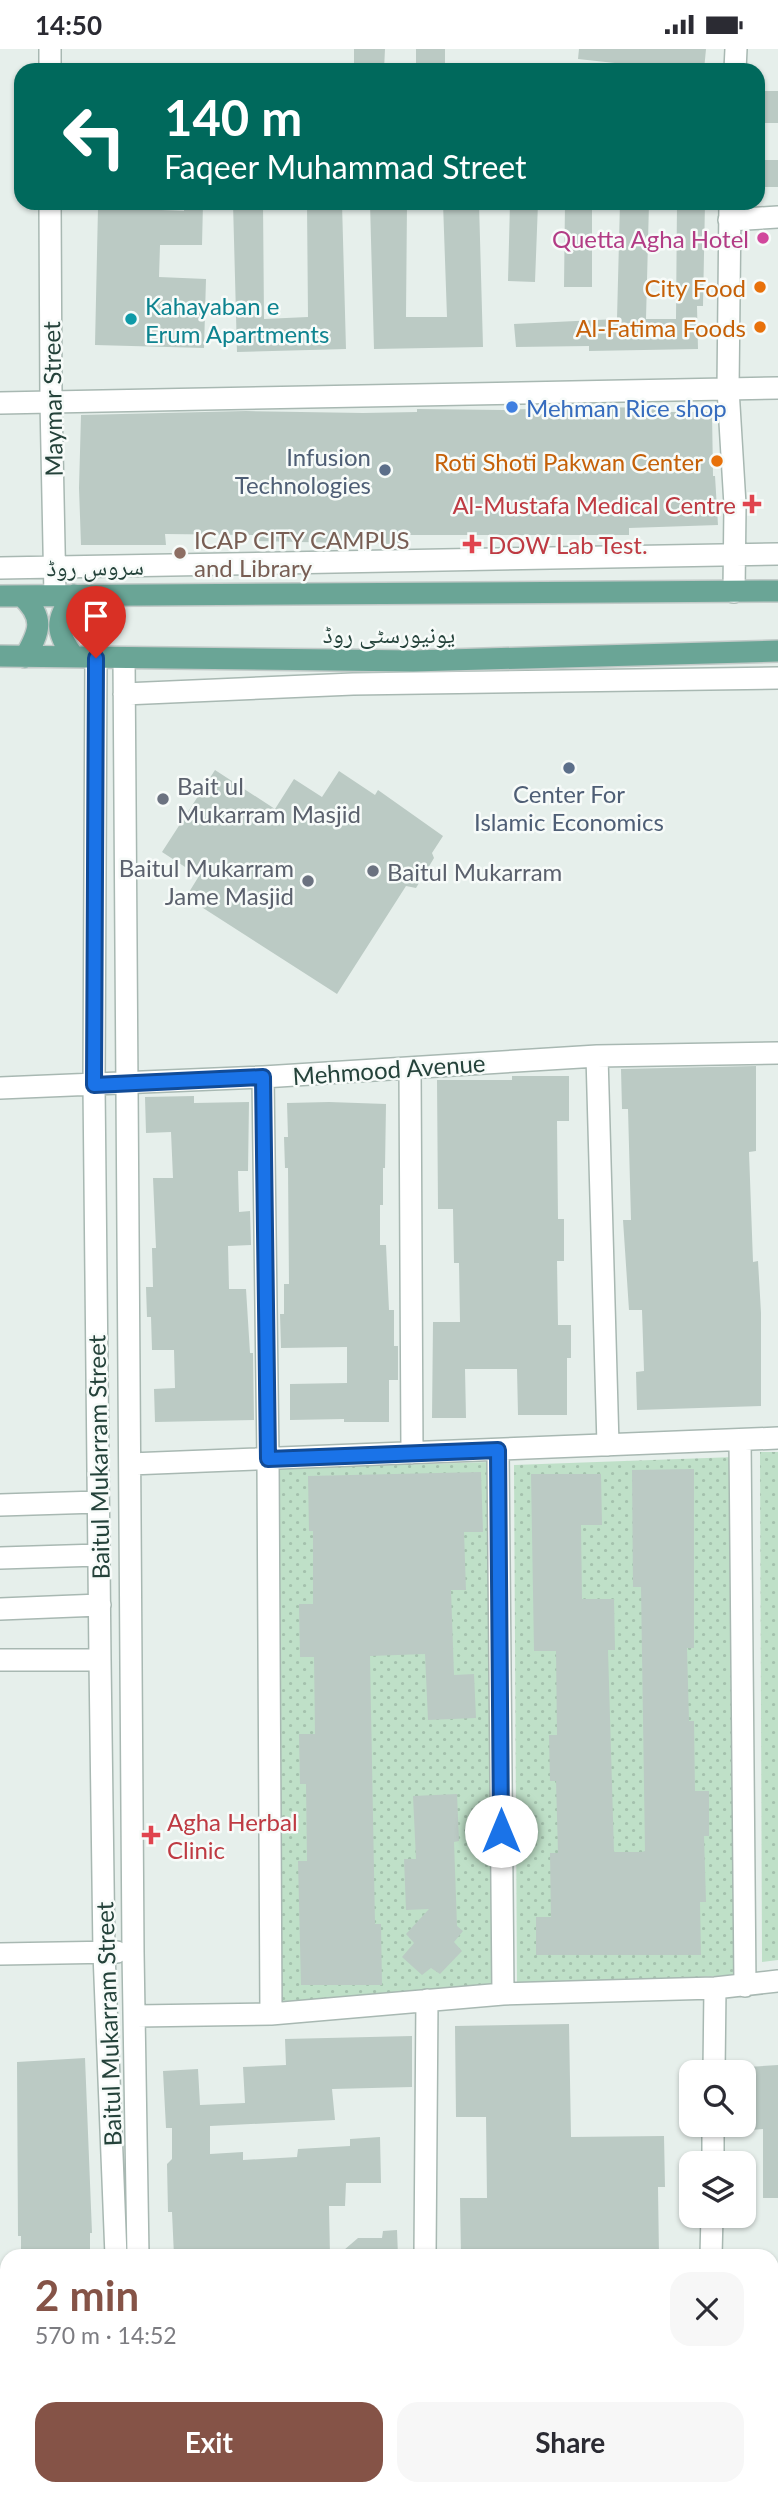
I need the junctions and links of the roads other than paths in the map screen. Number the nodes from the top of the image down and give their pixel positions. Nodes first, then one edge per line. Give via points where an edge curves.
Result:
1 (50, 210) edge
2 (729, 212) edge
3 (778, 217) edge
4 (778, 388) edge
5 (728, 389) junction
6 (51, 401) junction
7 (0, 403) edge
8 (736, 554) junction
9 (778, 554) edge
10 (54, 567) junction
11 (0, 568) edge
12 (778, 591) edge
13 (734, 592) junction
14 (64, 595) junction
15 (0, 596) edge
16 (22, 596) junction
17 (778, 651) edge
18 (0, 656) edge
19 (25, 657) junction
20 (74, 657) junction
21 (96, 658) junction
22 (124, 658) junction
23 (519, 658) junction
24 (778, 678) edge
25 (521, 682) junction
26 (124, 694) junction
27 (778, 1053) edge
28 (597, 1056) junction
29 (410, 1068) junction
30 (263, 1077) junction
31 (127, 1084) junction
32 (94, 1085) junction
33 (0, 1088) edge
34 (778, 1438) edge
35 (740, 1440) junction
36 (608, 1445) junction
37 (498, 1450) junction
38 (412, 1453) junction
39 (268, 1459) junction
40 (130, 1464) junction
41 (99, 1502) junction
42 (0, 1505) edge
43 (99, 1555) junction
44 (0, 1558) edge
45 (100, 1605) junction
46 (0, 1609) edge
47 (0, 1660) edge
48 (100, 1660) junction
49 (133, 1952) junction
50 (104, 1953) junction
51 (0, 1954) edge
52 (778, 1981) edge
53 (746, 1986) junction
54 (715, 1988) junction
55 (503, 1994) junction
56 (426, 2000) junction
57 (271, 2014) junction
58 (136, 2016) junction
59 (714, 2060) edge
60 (712, 2228) edge
61 (116, 2249) edge
62 (138, 2249) edge
63 (425, 2249) edge
64 (711, 2249) edge

1 - 6 street, Maymar Street
2 - 3 street
2 - 5 street
4 - 5 street
5 - 6 street
5 - 8 street
6 - 7 street
6 - 10 street, Maymar Street
8 - 9 street, سروس روڈ
8 - 10 street, سروس روڈ
8 - 13 street
10 - 11 street, سروس روڈ
10 - 14 street, Maymar Street
12 - 13 main road, یونیورسٹی روڈ
13 - 14 main road, یونیورسٹی روڈ
14 - 16 main road, یونیورسٹی روڈ
14 - 20 main road via 59,624 62,641
15 - 16 main road, یونیورسٹی روڈ
16 - 19 main road via 35,609 38,623
17 - 23 main road, یونیورسٹی روڈ
18 - 19 main road, یونیورسٹی روڈ
19 - 20 main road, یونیورسٹی روڈ
20 - 21 main road, یونیورسٹی روڈ
21 - 22 main road, یونیورسٹی روڈ
21 - 32 street, Baitul Mukarram Street
22 - 23 main road, یونیورسٹی روڈ
22 - 26 street, Baitul Mukarram Street
23 - 25 street
24 - 25 street
25 - 26 street
26 - 31 street, Baitul Mukarram Street
27 - 28 street, Mehmood Avenue
28 - 29 street, Mehmood Avenue
28 - 36 street
29 - 30 street, Mehmood Avenue
29 - 38 street
30 - 31 street, Mehmood Avenue
30 - 39 street
31 - 32 street, Mehmood Avenue
31 - 40 street, Baitul Mukarram Street
32 - 33 street, Mehmood Avenue
32 - 41 street, Baitul Mukarram Street
34 - 35 street
35 - 36 street
35 - 53 street
36 - 37 street
37 - 38 street
37 - 55 street
38 - 39 street
39 - 40 street
39 - 57 street
40 - 49 street, Baitul Mukarram Street
41 - 42 street
41 - 43 street, Baitul Mukarram Street
43 - 44 street
43 - 45 street, Baitul Mukarram Street
45 - 46 street
45 - 48 street, Baitul Mukarram Street
47 - 48 street
48 - 50 street, Baitul Mukarram Street
49 - 50 street
49 - 58 street, Baitul Mukarram Street
50 - 51 street
50 - 61 street, Baitul Mukarram Street
52 - 53 street
53 - 54 street
54 - 55 street
54 - 59 street
55 - 56 street
56 - 57 street
56 - 63 street
57 - 58 street
58 - 62 street, Baitul Mukarram Street
60 - 64 street

